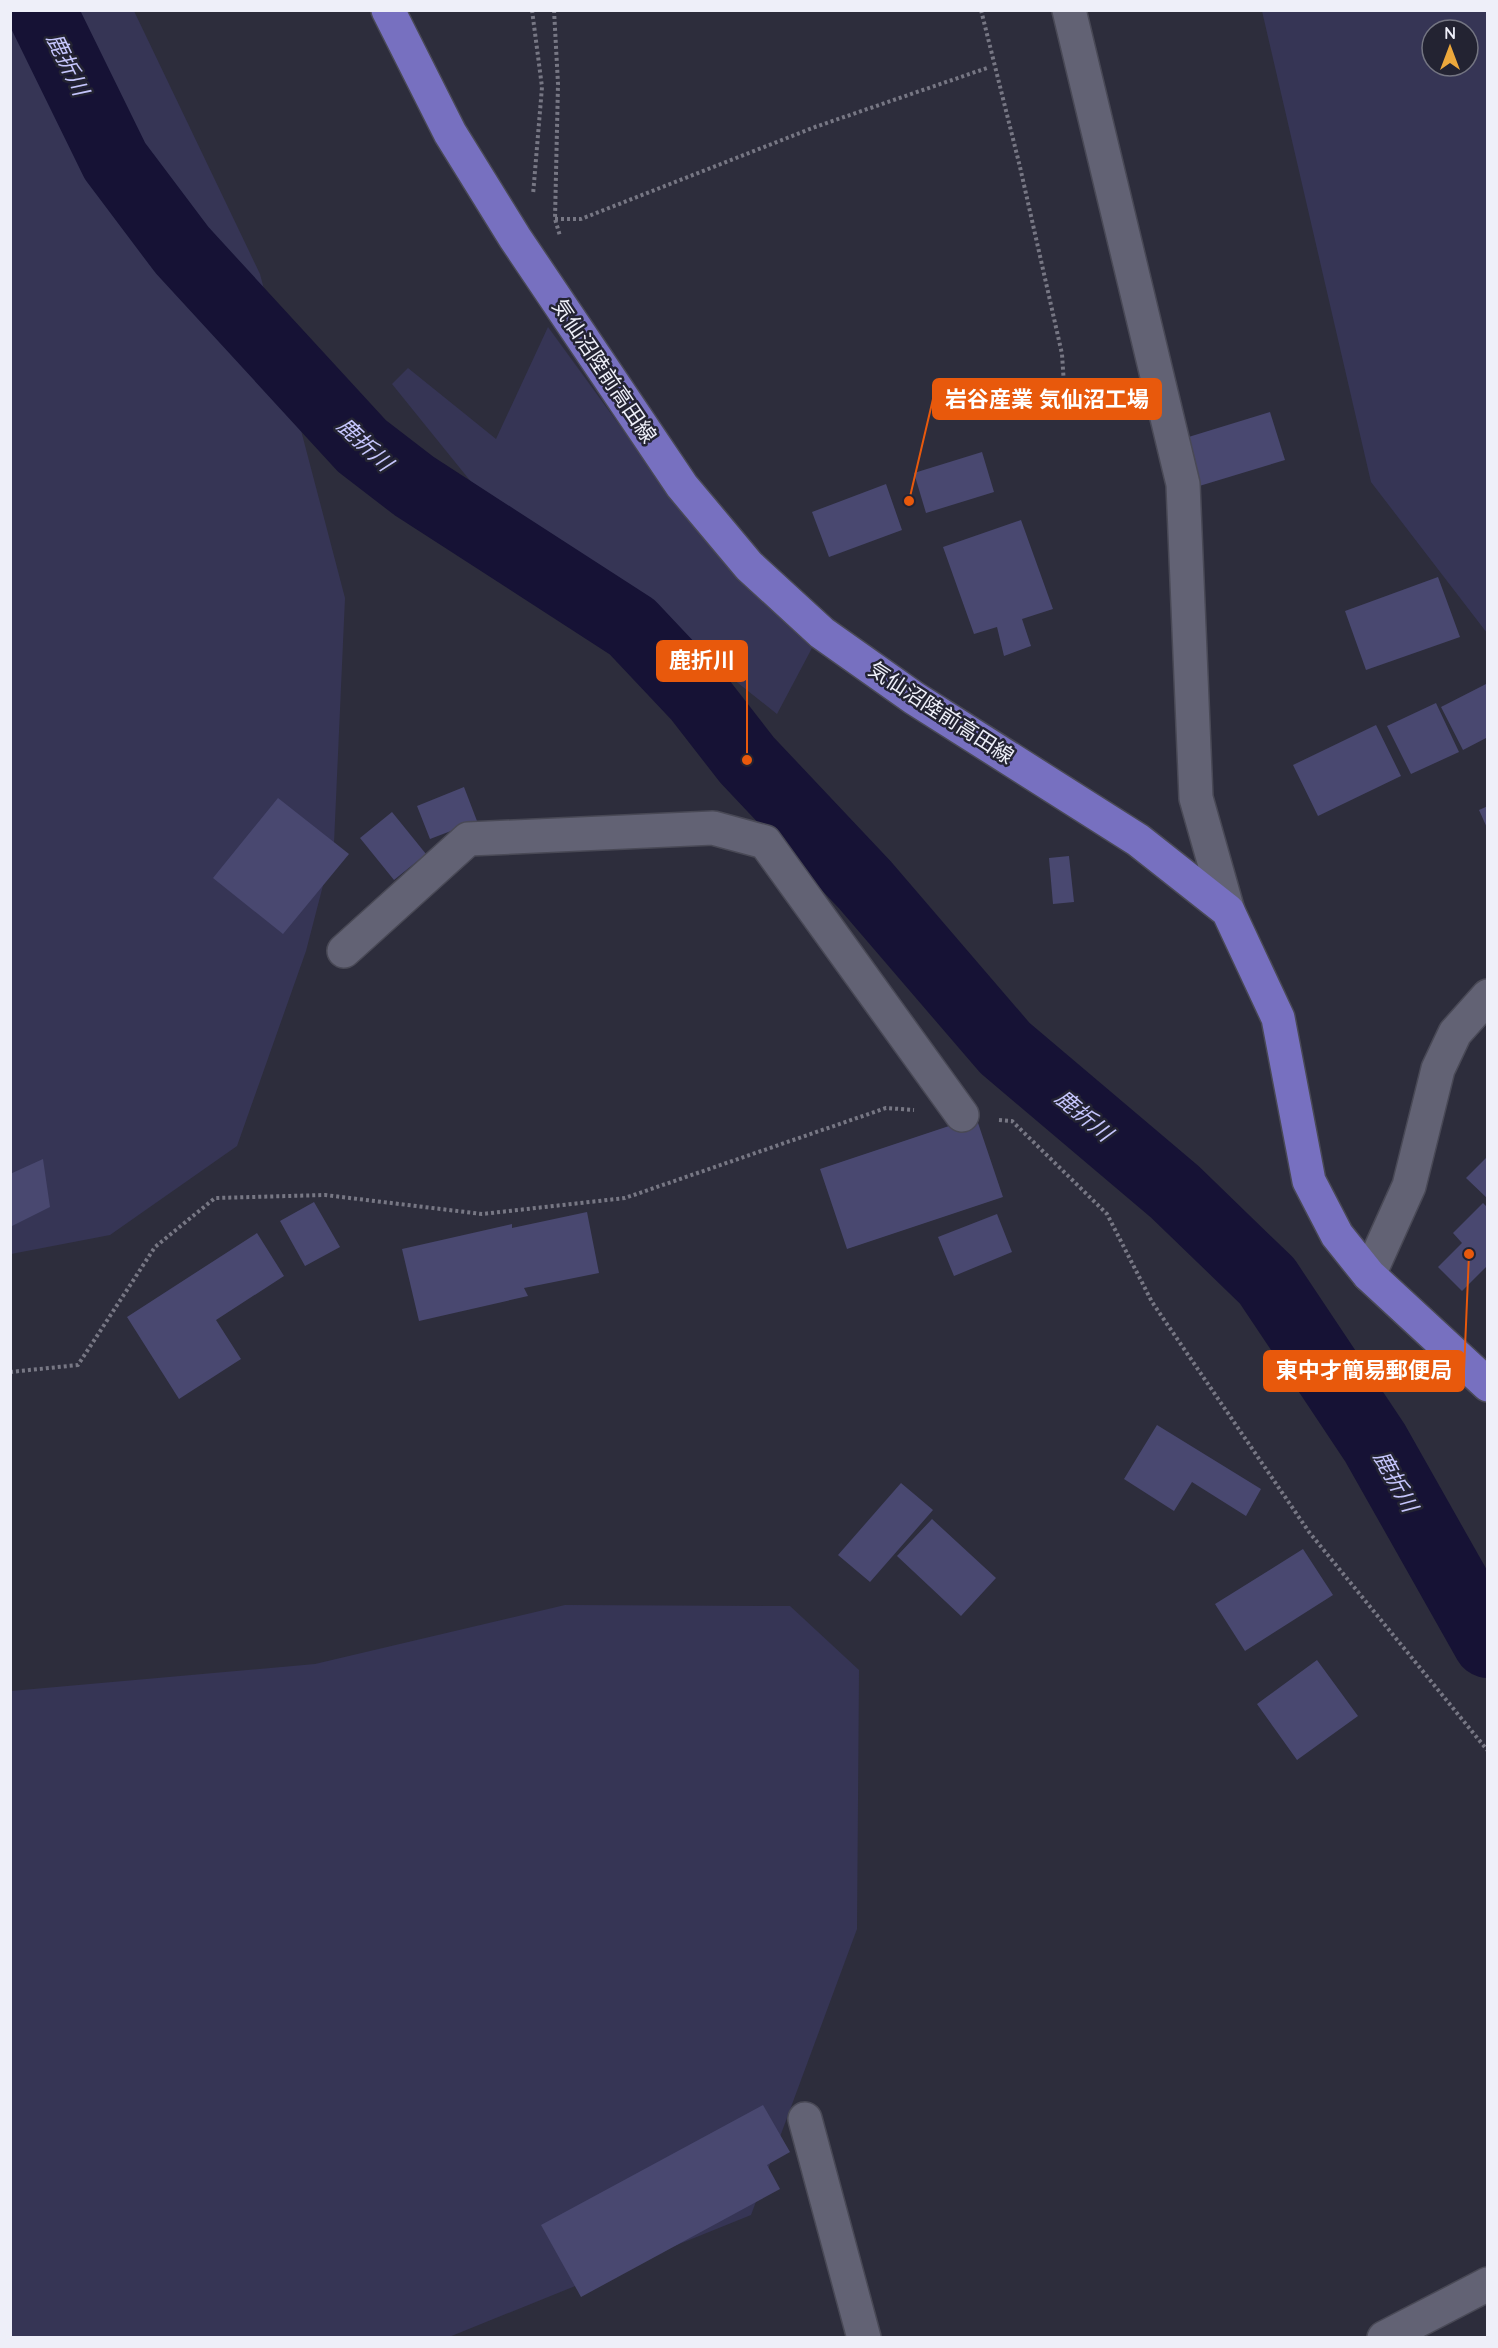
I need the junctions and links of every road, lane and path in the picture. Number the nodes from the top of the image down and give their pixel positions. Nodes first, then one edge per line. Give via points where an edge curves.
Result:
1 (388, 10) edge
2 (532, 10) edge
3 (554, 10) edge
4 (981, 10) edge
5 (1070, 10) edge
6 (987, 68) dead end
7 (533, 198) dead end
8 (1066, 416) dead end
9 (1228, 911) junction
10 (344, 951) dead end
11 (1488, 996) edge
12 (962, 1115) junction
13 (1369, 1275) junction
14 (10, 1372) edge
15 (1488, 1385) edge
16 (1488, 1751) edge
17 (805, 2119) dead end
18 (1488, 2284) edge
19 (864, 2337) edge
20 (1384, 2337) edge

1 - 9 main road, 気仙沼陸前高田線 via 450,133 545,286 681,486 749,566 822,633 914,698 1138,840
2 - 7 path via 542,87
3 - 6 path via 558,84 555,219 581,219 815,127
4 - 8 path via 1062,354
5 - 9 street via 1183,484 1196,798
9 - 13 main road, 気仙沼陸前高田線 via 1278,1018 1309,1181 1337,1235
10 - 12 street via 468,839 713,828 765,842
11 - 13 street via 1455,1033 1438,1070 1410,1186
12 - 14 path via 886,1107 625,1198 482,1214 326,1195 215,1198 155,1247 78,1365
12 - 16 path via 1012,1121 1107,1214 1152,1302 1309,1532
13 - 15 main road, 気仙沼陸前高田線
17 - 19 street
18 - 20 street

